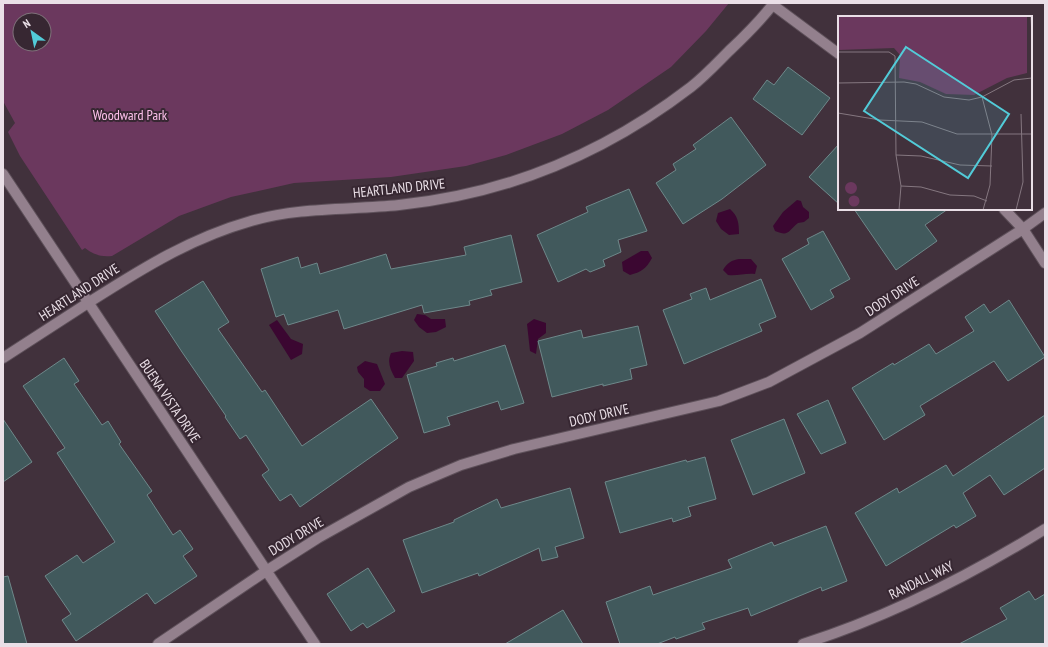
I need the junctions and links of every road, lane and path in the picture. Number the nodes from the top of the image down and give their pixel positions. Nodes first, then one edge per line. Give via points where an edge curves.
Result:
1 (774, 4) edge
2 (838, 53) edge
3 (3, 174) edge
4 (1005, 210) edge
5 (1045, 212) edge
6 (1023, 229) junction
7 (1045, 263) edge
8 (89, 302) junction
9 (3, 358) edge
10 (1045, 529) edge
11 (266, 571) junction
12 (158, 644) edge
13 (315, 644) edge
14 (803, 644) edge

1 - 2 street
1 - 8 street, HEARTLAND DRIVE via 693,86 626,132 556,167 504,186 457,196 399,205 298,211 251,220 197,240 150,263
3 - 8 street, BUENA VISTA DRIVE
4 - 6 street
5 - 6 street, DODY DRIVE
6 - 7 street
6 - 11 street, DODY DRIVE via 860,334 769,382 719,402 514,449 461,465 409,487 318,538
8 - 9 street, HEARTLAND DRIVE
8 - 11 street, BUENA VISTA DRIVE
10 - 14 street, RANDALL WAY via 929,593 848,630
11 - 12 street, DODY DRIVE
11 - 13 street, BUENA VISTA DRIVE

